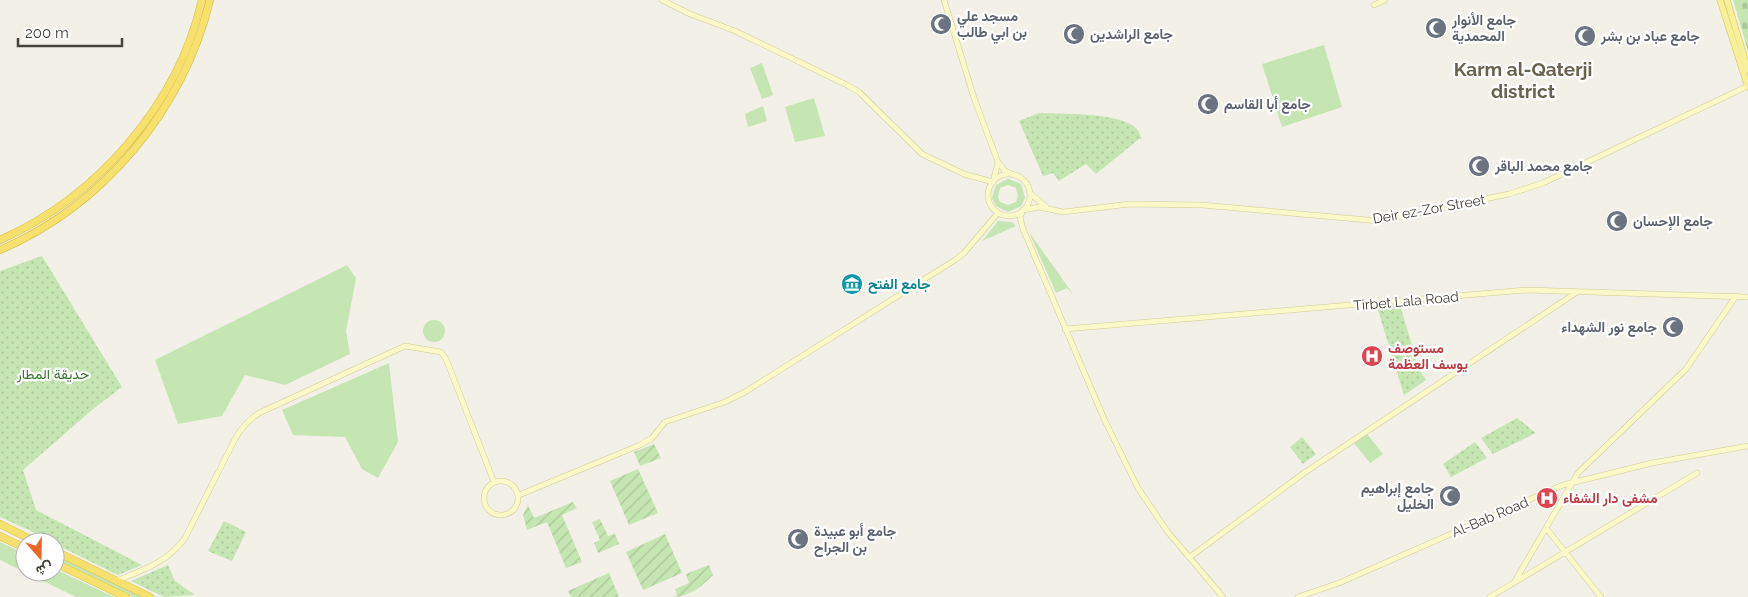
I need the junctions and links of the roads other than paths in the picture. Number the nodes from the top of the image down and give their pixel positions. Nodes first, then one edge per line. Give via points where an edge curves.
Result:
1 (202, 0) edge
2 (210, 0) edge
3 (662, 0) edge
4 (944, 0) edge
5 (1385, 0) edge
6 (1720, 0) edge
7 (1728, 0) edge
8 (1374, 5) dead end
9 (1748, 70) edge
10 (1748, 87) edge
11 (998, 162) junction
12 (1014, 175) junction
13 (980, 180) junction
14 (993, 182) junction
15 (988, 192) junction
16 (1030, 193) junction
17 (1023, 210) junction
18 (1058, 211) junction
19 (998, 213) junction
20 (1010, 216) junction
21 (1021, 224) junction
22 (0, 240) edge
23 (0, 250) edge
24 (1577, 291) junction
25 (1736, 296) junction
26 (1748, 297) edge
27 (1065, 329) junction
28 (1748, 446) edge
29 (1697, 473) dead end
30 (494, 482) junction
31 (1571, 483) junction
32 (519, 495) junction
33 (0, 524) edge
34 (1546, 528) junction
35 (16, 532) edge
36 (0, 536) edge
37 (15, 543) edge
38 (1566, 552) junction
39 (65, 556) edge
40 (1190, 557) junction
41 (65, 568) edge
42 (116, 581) junction
43 (1515, 581) junction
44 (126, 597) edge
45 (150, 597) edge
46 (1223, 597) edge
47 (1298, 597) edge
48 (1490, 597) edge
49 (1602, 597) edge

1 - 22 highway via 172,77 134,136 73,198
2 - 23 highway via 189,62 148,132 130,155 82,202 41,229
3 - 13 main road via 859,92 922,154 941,166
4 - 11 main road via 974,98
5 - 8 main road
6 - 10 main road
7 - 9 main road
10 - 18 main road, Deir ez-Zor Street via 1543,183 1509,194 1404,217 1372,222 1202,205 1130,204
11 - 12 main road via 1005,171
11 - 14 main road
12 - 14 main road via 1002,175
12 - 16 main road via 1022,179
13 - 14 main road
13 - 15 main road
14 - 15 main road
15 - 19 main road via 990,204
16 - 17 main road
16 - 18 main road via 1043,206
17 - 18 main road, Deir ez-Zor Street via 1039,207
17 - 20 main road
17 - 21 main road
19 - 20 main road
19 - 32 main road via 955,260 785,369 725,402 665,422 652,438 640,445
20 - 21 main road
21 - 27 main road
24 - 25 main road, Tirbet Lala Road
24 - 27 main road, Tirbet Lala Road via 1526,290
24 - 40 main road via 1317,465
25 - 26 main road, Tirbet Lala Road
25 - 31 main road via 1686,369 1599,451
27 - 40 main road via 1104,421 1138,488 1152,511
28 - 31 main road, Al-Bab Road via 1691,454
29 - 38 main road
30 - 32 main road via 510,482
30 - 32 main road via 484,495 486,506 494,514 511,512 518,505
30 - 42 main road via 446,359 441,352 405,346 244,424 176,552
31 - 34 main road
31 - 47 main road, Al-Bab Road via 1339,583
33 - 35 highway
34 - 38 main road
34 - 43 main road
36 - 37 highway
38 - 43 main road
38 - 49 main road
39 - 42 highway
40 - 46 main road
41 - 44 highway
42 - 45 highway
43 - 48 main road

